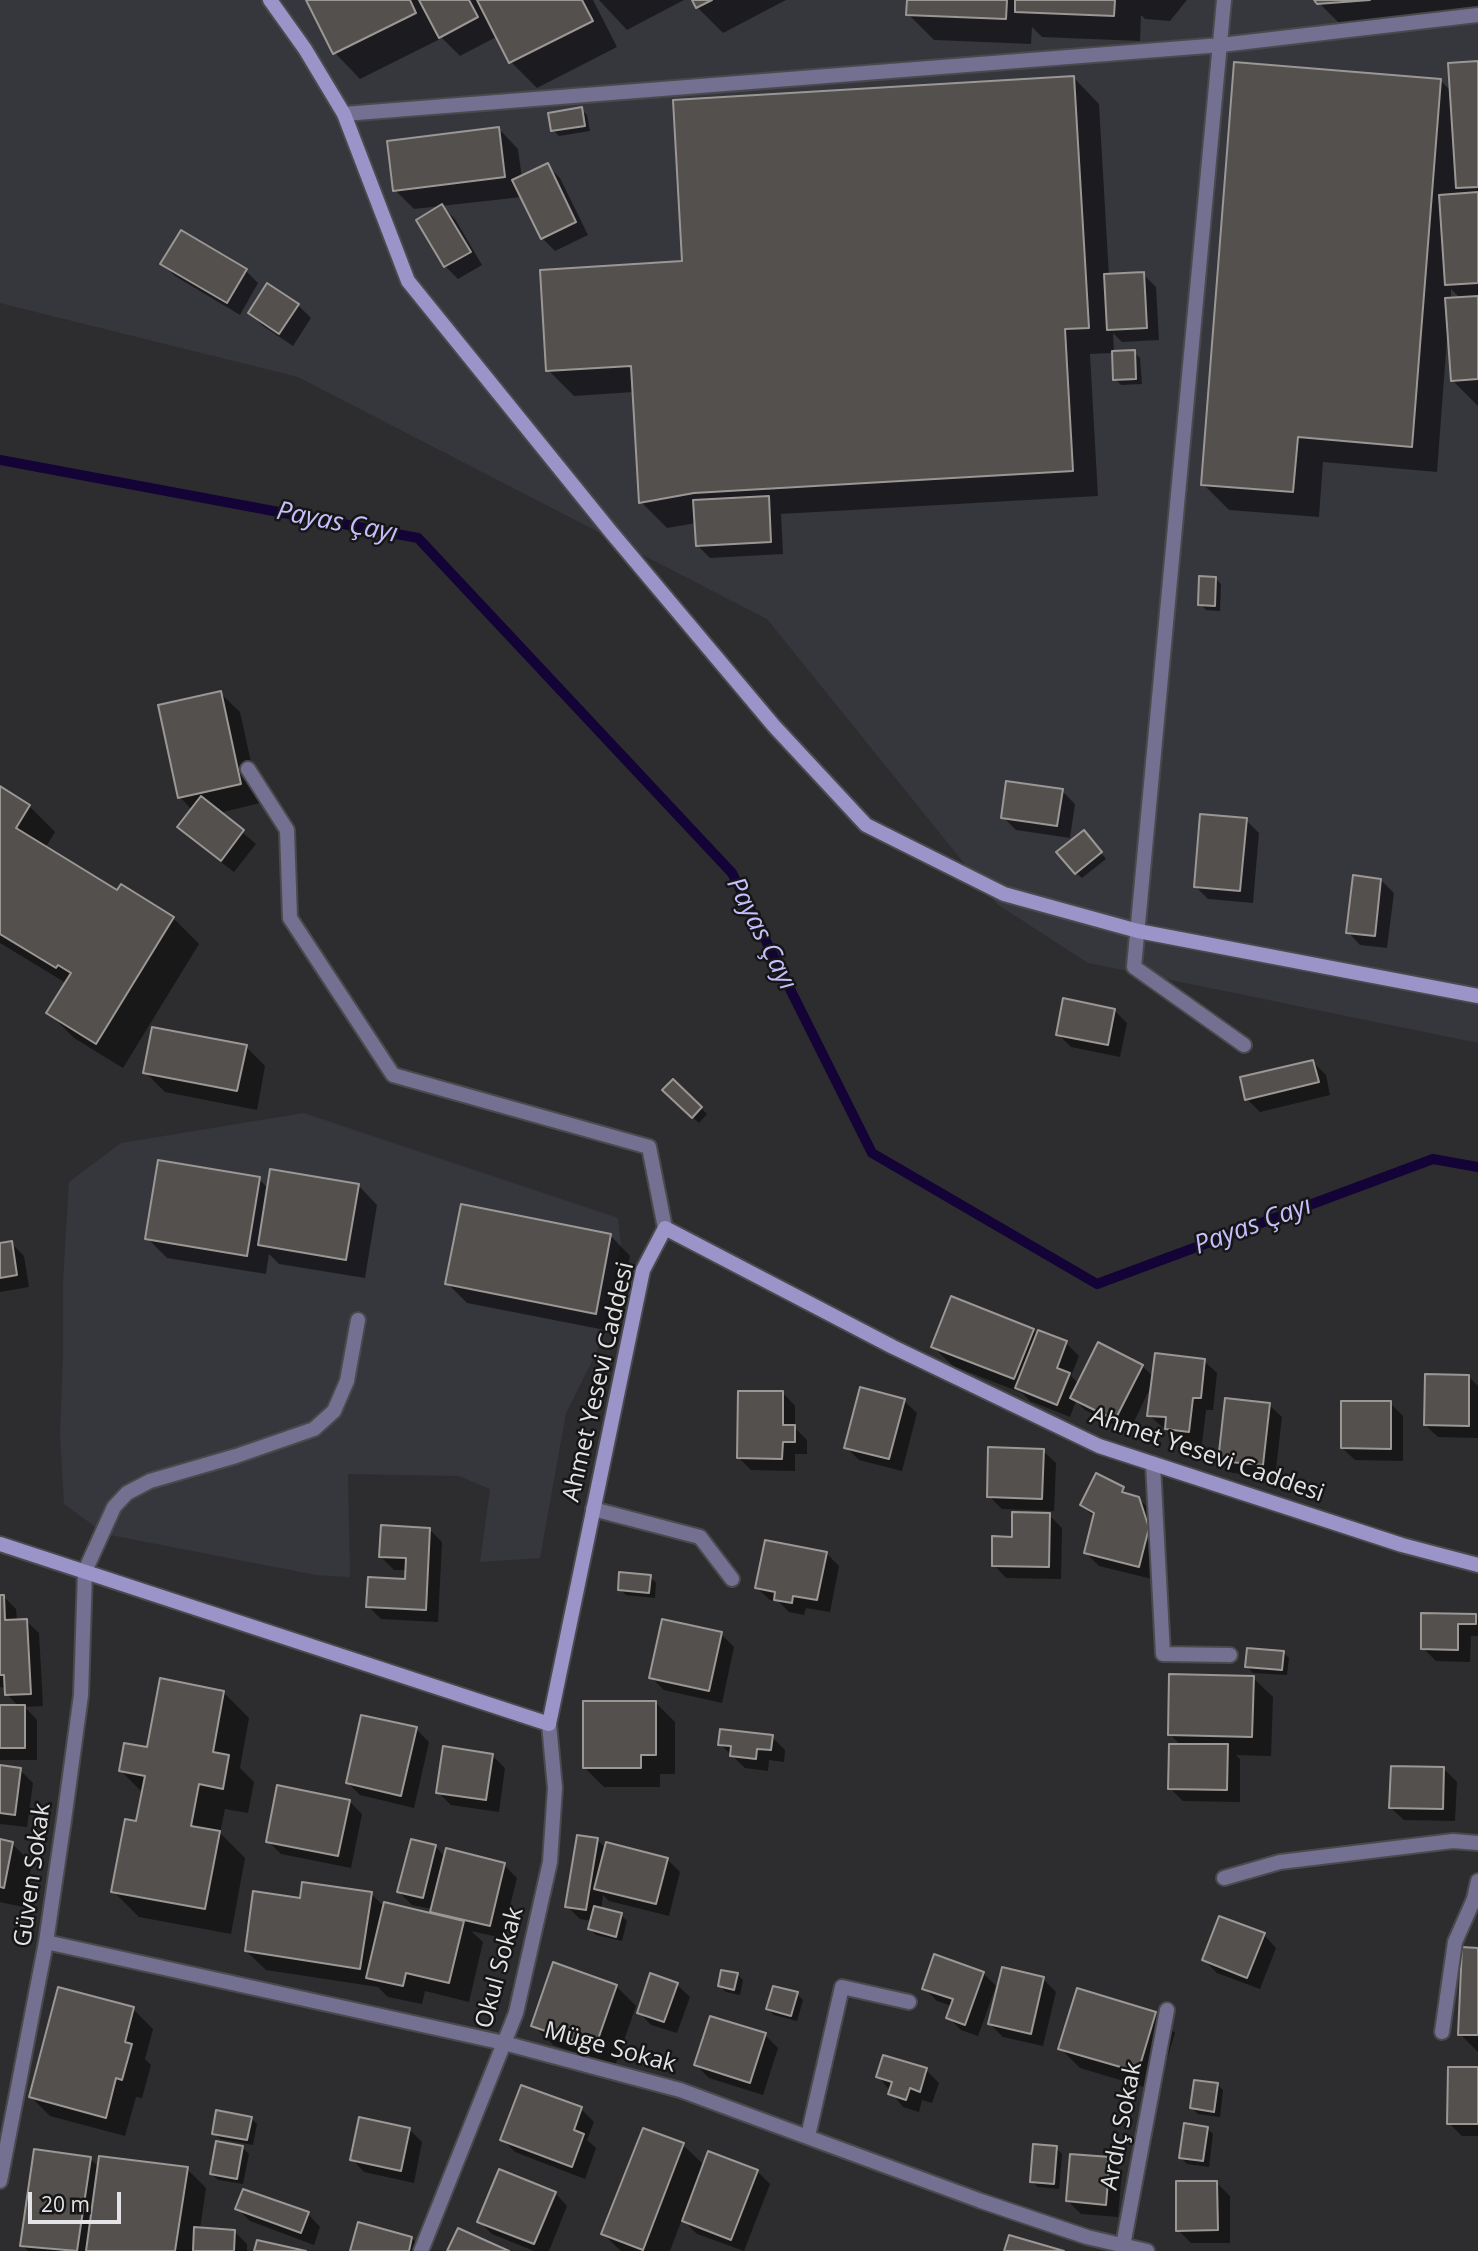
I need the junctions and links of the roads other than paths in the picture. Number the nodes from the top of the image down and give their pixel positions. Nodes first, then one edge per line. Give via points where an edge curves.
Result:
1 (270, 0) edge
2 (1224, 0) edge
3 (1478, 15) edge
4 (1221, 44) junction
5 (344, 114) junction
6 (248, 769) dead end
7 (1138, 931) junction
8 (1478, 996) edge
9 (1244, 1045) dead end
10 (665, 1228) junction
11 (358, 1320) dead end
12 (1153, 1464) junction
13 (593, 1509) junction
14 (0, 1544) edge
15 (1478, 1565) edge
16 (85, 1571) junction
17 (732, 1579) dead end
18 (1230, 1655) dead end
19 (549, 1724) junction
20 (1478, 1843) edge
21 (1224, 1878) dead end
22 (1478, 1881) edge
23 (1476, 1900) edge
24 (47, 1942) junction
25 (909, 2002) dead end
26 (1167, 2010) dead end
27 (1442, 2032) dead end
28 (504, 2043) junction
29 (808, 2136) junction
30 (0, 2181) edge
31 (1122, 2248) edge
32 (421, 2251) edge
33 (1147, 2251) edge

1 - 5 street
2 - 4 street
3 - 4 street
4 - 5 street
4 - 7 street
5 - 7 street via 408,281 611,532 766,716 866,825 1004,894
6 - 10 street via 287,830 290,918 393,1075 649,1147
7 - 8 street
7 - 9 street via 1134,967
10 - 12 street, Ahmet Yesevi Caddesi via 906,1353 1099,1446
10 - 13 street, Ahmet Yesevi Caddesi via 643,1270
11 - 16 street via 347,1381 334,1412 314,1429 150,1481 127,1493 114,1507
12 - 15 street, Ahmet Yesevi Caddesi
12 - 18 street via 1163,1654
13 - 17 street via 701,1537
13 - 19 street, Ahmet Yesevi Caddesi
14 - 16 street
16 - 19 street
16 - 24 street, Güven Sokak via 80,1695
19 - 28 street, Okul Sokak via 555,1788 550,1862 516,2013
20 - 21 street via 1453,1841 1280,1862
22 - 23 street
23 - 27 street via 1455,1942
24 - 28 street, Müge Sokak
24 - 30 street, Güven Sokak
25 - 29 street via 842,1987
26 - 31 street, Ardıç Sokak
28 - 29 street, Müge Sokak via 680,2090
28 - 32 street, Okul Sokak
29 - 31 street, Müge Sokak
31 - 33 street, Müge Sokak

